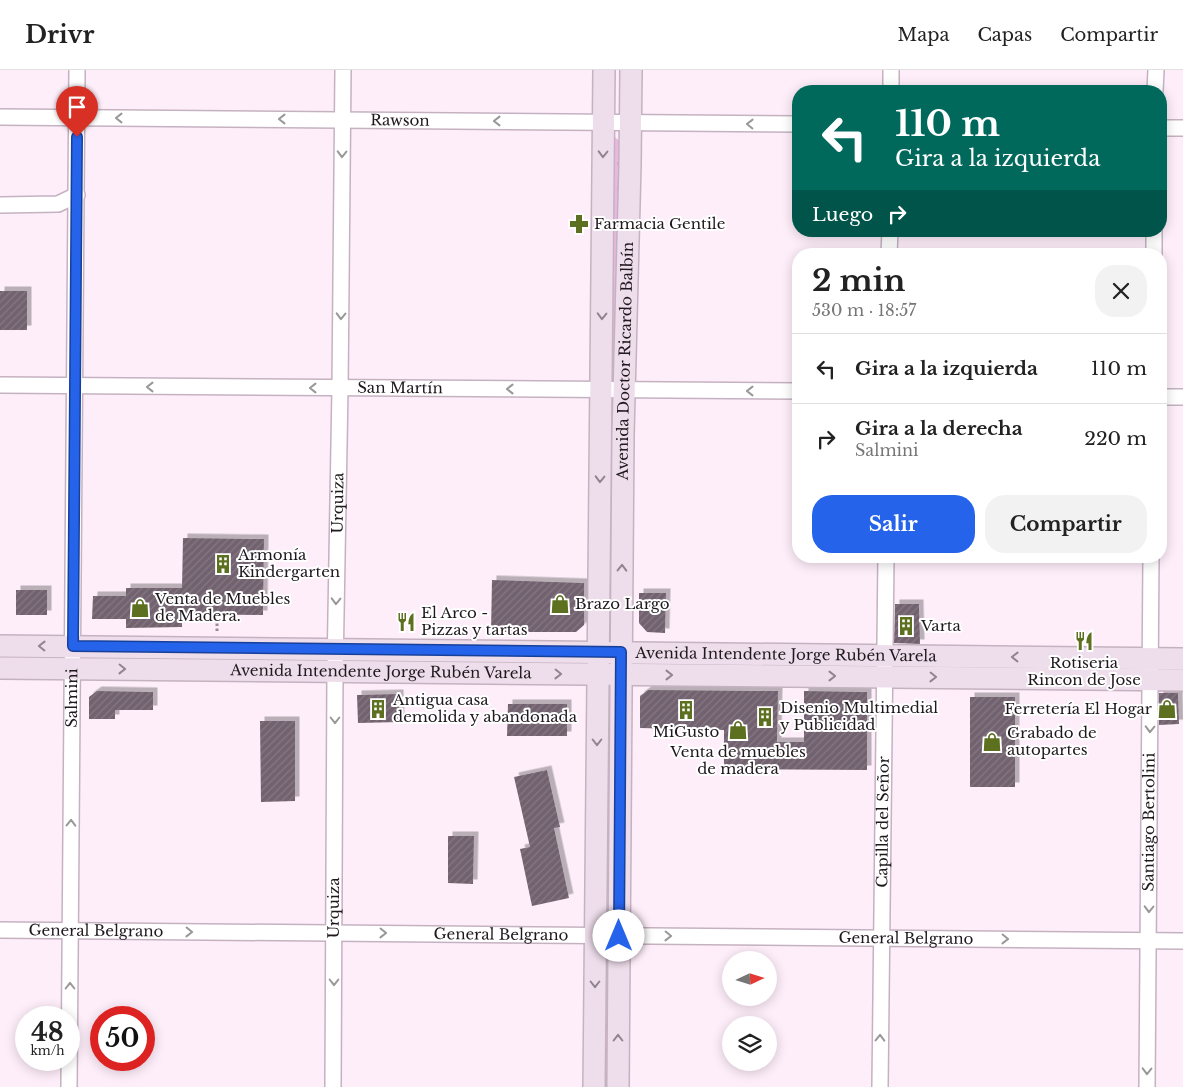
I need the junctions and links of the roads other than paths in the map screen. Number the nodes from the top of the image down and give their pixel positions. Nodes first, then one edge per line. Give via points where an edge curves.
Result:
1 (78, 70) edge
2 (343, 70) edge
3 (604, 70) edge
4 (631, 70) edge
5 (891, 70) edge
6 (1156, 70) edge
7 (891, 85) edge
8 (1155, 85) edge
9 (0, 117) edge
10 (77, 118) junction
11 (342, 120) junction
12 (604, 122) junction
13 (631, 122) junction
14 (792, 124) edge
15 (1167, 128) edge
16 (1183, 128) edge
17 (77, 195) junction
18 (0, 205) edge
19 (0, 385) edge
20 (75, 386) junction
21 (340, 388) junction
22 (624, 390) junction
23 (601, 391) junction
24 (792, 391) edge
25 (1183, 396) edge
26 (1167, 397) edge
27 (886, 563) edge
28 (1152, 563) edge
29 (0, 646) edge
30 (73, 646) junction
31 (335, 649) junction
32 (598, 652) junction
33 (621, 652) junction
34 (884, 655) junction
35 (1151, 659) junction
36 (1183, 659) edge
37 (0, 668) edge
38 (73, 669) junction
39 (335, 671) junction
40 (598, 674) junction
41 (621, 675) junction
42 (884, 676) junction
43 (1151, 680) junction
44 (1183, 680) edge
45 (0, 930) edge
46 (70, 930) junction
47 (334, 933) junction
48 (596, 935) junction
49 (619, 936) junction
50 (881, 938) junction
51 (1148, 941) junction
52 (1183, 941) edge
53 (69, 1087) edge
54 (333, 1087) edge
55 (594, 1087) edge
56 (618, 1087) edge
57 (880, 1087) edge
58 (1147, 1087) edge

1 - 10 street, Salmini
2 - 11 street, Urquiza
3 - 12 main road, Avenida Doctor Ricardo Balbín
4 - 13 main road, Avenida Doctor Ricardo Balbín
5 - 7 street
6 - 8 street
9 - 10 street, Rawson
11 -> 10 street, Rawson
10 - 17 street, Salmini
12 -> 11 street, Rawson
11 -> 21 street, Urquiza
12 - 13 street, Rawson
12 -> 23 main road, Avenida Doctor Ricardo Balbín
14 -> 13 street, Rawson
13 - 22 main road, Avenida Doctor Ricardo Balbín
15 - 16 street
17 - 18 street via 58,204
17 - 20 street, Salmini
19 - 20 street, San Martín
21 -> 20 street, San Martín
20 - 30 street, Salmini
23 -> 21 street, San Martín
21 -> 31 street, Urquiza
22 - 23 street, San Martín
24 -> 22 street, San Martín
33 -> 22 main road, Avenida Doctor Ricardo Balbín
23 -> 32 main road, Avenida Doctor Ricardo Balbín
25 - 26 street
27 - 34 street, Capilla del Señor
28 - 35 street, Santiago Bertolini
30 -> 29 main road, Avenida Intendente Jorge Rubén Varela
30 - 31 main road, Avenida Intendente Jorge Rubén Varela
30 - 38 street, Salmini
31 - 32 main road, Avenida Intendente Jorge Rubén Varela
31 - 39 street, Urquiza
32 - 33 main road, Avenida Intendente Jorge Rubén Varela
32 - 40 main road, Avenida Doctor Ricardo Balbín
33 - 34 main road, Avenida Intendente Jorge Rubén Varela
33 - 41 main road, Avenida Doctor Ricardo Balbín
35 -> 34 main road, Avenida Intendente Jorge Rubén Varela
34 - 42 street, Capilla del Señor
35 - 36 main road, Avenida Intendente Jorge Rubén Varela
35 - 43 street, Santiago Bertolini
37 - 38 main road, Avenida Intendente Jorge Rubén Varela
38 -> 39 main road, Avenida Intendente Jorge Rubén Varela
46 -> 38 street, Salmini
39 -> 40 main road, Avenida Intendente Jorge Rubén Varela
39 -> 47 street, Urquiza
40 - 41 main road, Avenida Intendente Jorge Rubén Varela
40 -> 48 main road, Avenida Doctor Ricardo Balbín
41 -> 42 main road, Avenida Intendente Jorge Rubén Varela
41 - 49 main road, Avenida Doctor Ricardo Balbín
42 -> 43 main road, Avenida Intendente Jorge Rubén Varela
42 - 50 street, Capilla del Señor
43 - 44 main road, Avenida Intendente Jorge Rubén Varela
43 -> 51 street, Santiago Bertolini
45 - 46 street, General Belgrano
46 -> 47 street, General Belgrano
53 -> 46 street, Salmini
47 -> 48 street, General Belgrano
47 -> 54 street, Urquiza
48 - 49 street, General Belgrano
48 -> 55 main road, Avenida Doctor Ricardo Balbín
49 -> 50 street, General Belgrano
56 -> 49 main road, Avenida Doctor Ricardo Balbín
50 -> 51 street, General Belgrano
57 -> 50 street, Capilla del Señor
51 - 52 street, General Belgrano
51 -> 58 street, Santiago Bertolini

